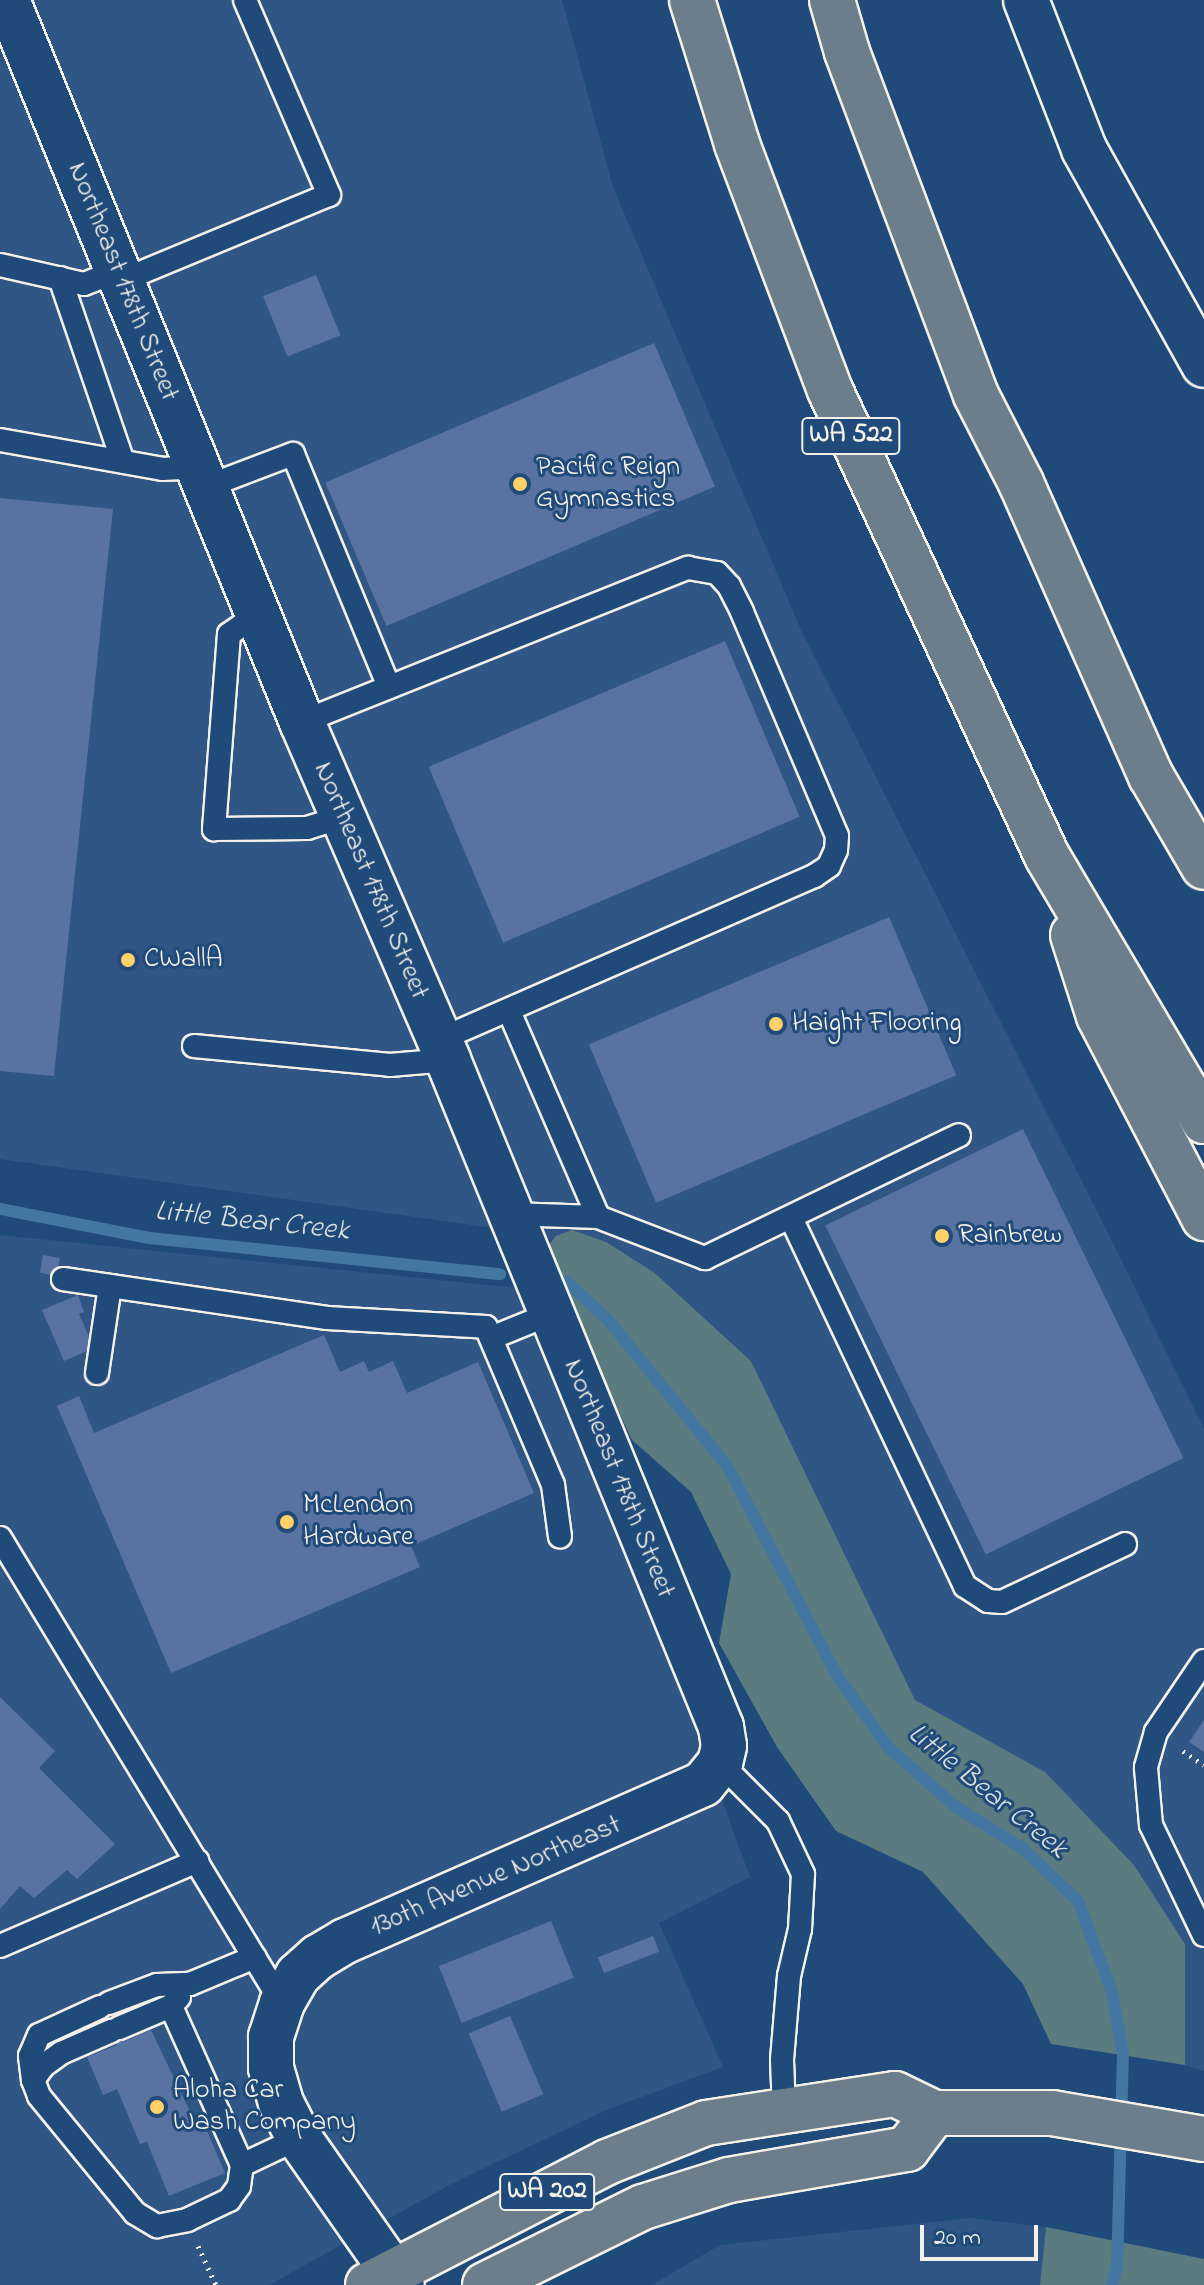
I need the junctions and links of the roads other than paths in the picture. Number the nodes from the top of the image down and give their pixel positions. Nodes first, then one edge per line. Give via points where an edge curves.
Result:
1 (7, 0) edge
2 (245, 0) edge
3 (692, 0) edge
4 (832, 0) edge
5 (1026, 0) edge
6 (0, 265) edge
7 (120, 276) junction
8 (60, 278) junction
9 (1202, 359) edge
10 (0, 440) edge
11 (123, 462) junction
12 (202, 477) junction
13 (1021, 483) junction
14 (258, 614) junction
15 (389, 687) junction
16 (302, 722) junction
17 (1204, 807) edge
18 (343, 817) junction
19 (1047, 856) junction
20 (1204, 867) edge
21 (509, 1011) junction
22 (194, 1046) dead end
23 (443, 1050) junction
24 (1204, 1121) edge
25 (959, 1135) dead end
26 (509, 1214) junction
27 (598, 1217) junction
28 (791, 1218) junction
29 (1204, 1218) edge
30 (63, 1279) dead end
31 (110, 1286) junction
32 (550, 1314) junction
33 (491, 1338) junction
34 (97, 1373) dead end
35 (560, 1537) dead end
36 (0, 1538) edge
37 (1125, 1544) dead end
38 (1204, 1661) edge
39 (720, 1763) junction
40 (197, 1861) junction
41 (1204, 1935) edge
42 (0, 1946) edge
43 (255, 1957) junction
44 (190, 1984) junction
45 (282, 2003) junction
46 (171, 2006) junction
47 (33, 2080) junction
48 (784, 2109) junction
49 (934, 2113) junction
50 (1196, 2137) edge
51 (299, 2138) junction
52 (242, 2165) junction
53 (388, 2280) edge
54 (485, 2285) edge

1 - 7 street, Northeast 178th Street
2 - 7 lane via 329,195
3 - 19 main road, WA 522 via 737,144 830,390
4 - 13 main road via 976,395
5 - 9 street via 1084,149
6 - 8 lane
7 - 8 lane via 84,284
7 - 12 street, Northeast 178th Street
8 - 11 lane
10 - 11 lane
11 - 12 lane
12 - 14 street, Northeast 178th Street
12 - 15 lane via 293,454
13 - 17 main road
13 - 20 main road via 1151,776
14 - 16 street, Northeast 178th Street
14 - 18 lane via 229,634 214,829 307,828
15 - 16 lane
15 - 21 lane via 688,568 705,568 729,586 742,612 837,836 829,866 814,876
16 - 18 street, Northeast 178th Street
18 - 23 street, Northeast 178th Street
19 - 24 main road, WA 522
19 - 29 main road via 1099,1016
21 - 23 lane
21 - 27 lane
22 - 23 lane via 390,1065
23 - 26 street, Northeast 178th Street
25 - 28 lane
26 - 27 lane
26 - 32 street, Northeast 178th Street
27 - 28 lane via 705,1258
28 - 37 lane via 965,1586 988,1601 1002,1602
30 - 31 lane
31 - 33 lane via 327,1318 486,1327
31 - 34 lane
32 - 33 lane
32 - 39 street, Northeast 178th Street via 721,1727
33 - 35 lane via 553,1485
36 - 40 lane
38 - 41 lane via 1156,1732 1146,1768 1151,1825
39 - 45 street, 130th Avenue Northeast via 703,1784 672,1801 345,1941 298,1975
39 - 48 lane via 778,1821 803,1874 782,2060
40 - 42 lane
40 - 43 lane
43 - 44 lane
43 - 45 lane
44 - 46 lane
44 - 47 lane via 157,1985 39,2035 30,2056
45 - 51 street, 130th Avenue Northeast via 271,2037 271,2068
46 - 47 lane via 61,2053
46 - 52 lane
47 - 52 lane via 39,2096 135,2213 157,2226 187,2220 229,2200 239,2186
48 - 49 main road, WA 202 via 895,2094
48 - 53 main road, WA 202 via 706,2123 607,2162
49 - 50 main road, WA 202 via 1052,2113
49 - 54 main road, WA 202 via 907,2149 729,2180 643,2207
51 - 52 lane
51 - 53 street, 130th Avenue Northeast

